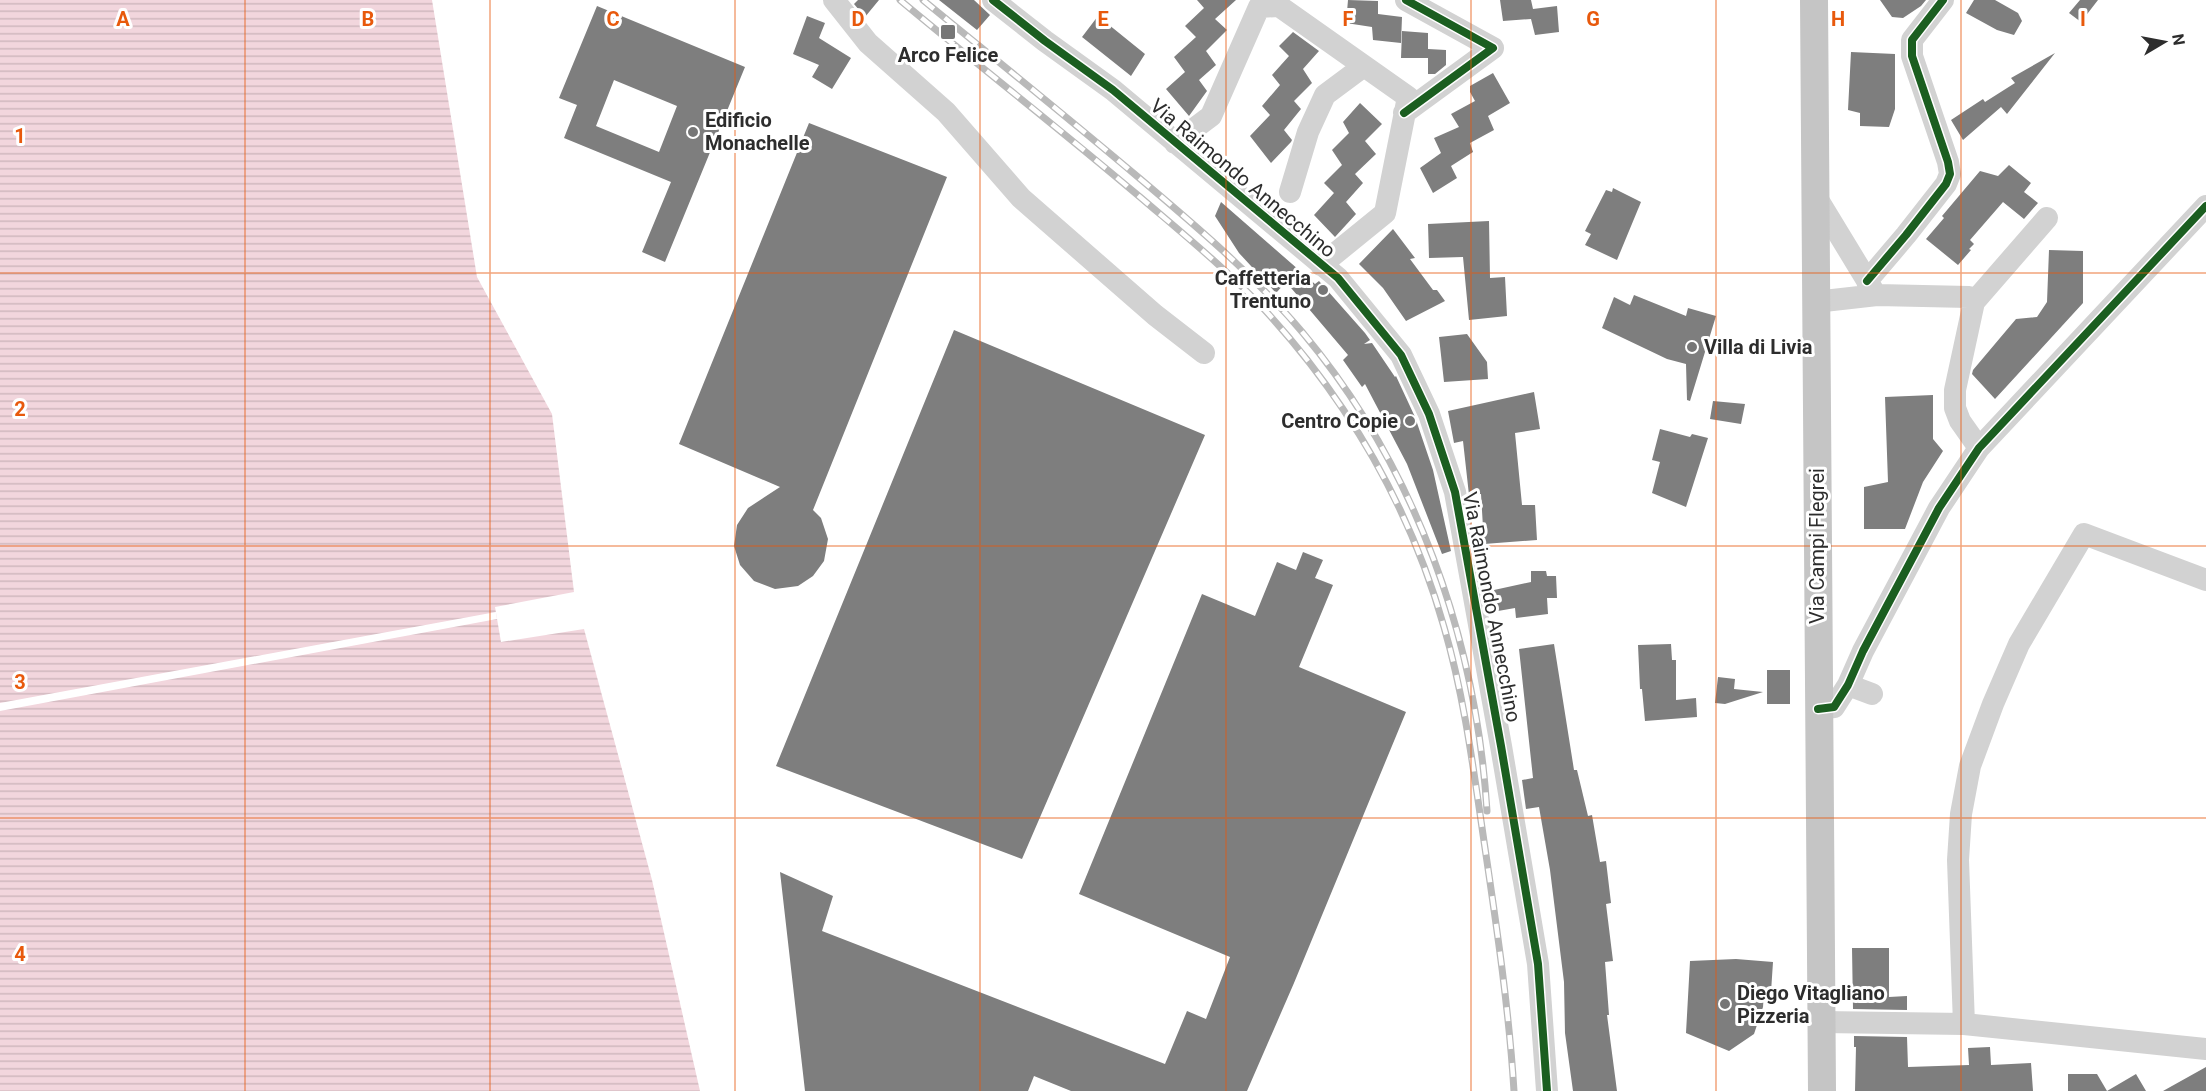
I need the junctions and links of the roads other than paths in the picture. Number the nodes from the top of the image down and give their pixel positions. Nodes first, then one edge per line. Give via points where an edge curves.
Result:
1 (834, 0) edge
2 (993, 0) edge
3 (1406, 0) edge
4 (1814, 0) edge
5 (1943, 0) edge
6 (1260, 3) edge
7 (1364, 66) junction
8 (1404, 113) junction
9 (1175, 143) junction
10 (1290, 192) dead end
11 (1815, 195) junction
12 (2206, 206) edge
13 (2047, 219) dead end
14 (1321, 265) junction
15 (1872, 288) junction
16 (1815, 302) junction
17 (1974, 302) junction
18 (1204, 352) dead end
19 (1979, 448) junction
20 (2206, 580) edge
21 (1848, 685) junction
22 (1872, 694) dead end
23 (1818, 709) junction
24 (1822, 1022) junction
25 (1964, 1024) junction
26 (2206, 1050) edge
27 (1547, 1091) edge
28 (1821, 1091) edge

1 - 18 street via 868,43 946,112 1021,198 1155,315
2 - 9 street, Via Raimondo Annecchino via 1113,90
3 - 8 street via 1493,48
4 - 11 main road, Via Campi Flegrei
5 - 15 street via 1911,40 1912,56 1950,174
6 - 7 street via 1279,6
6 - 9 street via 1211,116
7 - 8 street via 1407,97
7 - 10 street via 1325,95 1308,132
8 - 14 street via 1385,213
9 - 14 street, Via Raimondo Annecchino
11 - 15 street
11 - 16 main road, Via Campi Flegrei
12 - 19 street
13 - 17 street
14 - 27 street, Via Raimondo Annecchino via 1338,278 1401,356 1429,414 1455,492 1538,964
15 - 16 street
15 - 17 street via 1970,297
16 - 23 main road, Via Campi Flegrei
17 - 19 street via 1955,390 1955,408
19 - 21 street via 1939,507
20 - 25 street via 2084,534 2019,644 1970,766 1961,814 1958,860
21 - 22 street
21 - 23 street via 1834,707
23 - 24 main road, Via Campi Flegrei
24 - 25 street
24 - 28 main road, Via Campi Flegrei
25 - 26 street via 2065,1025

